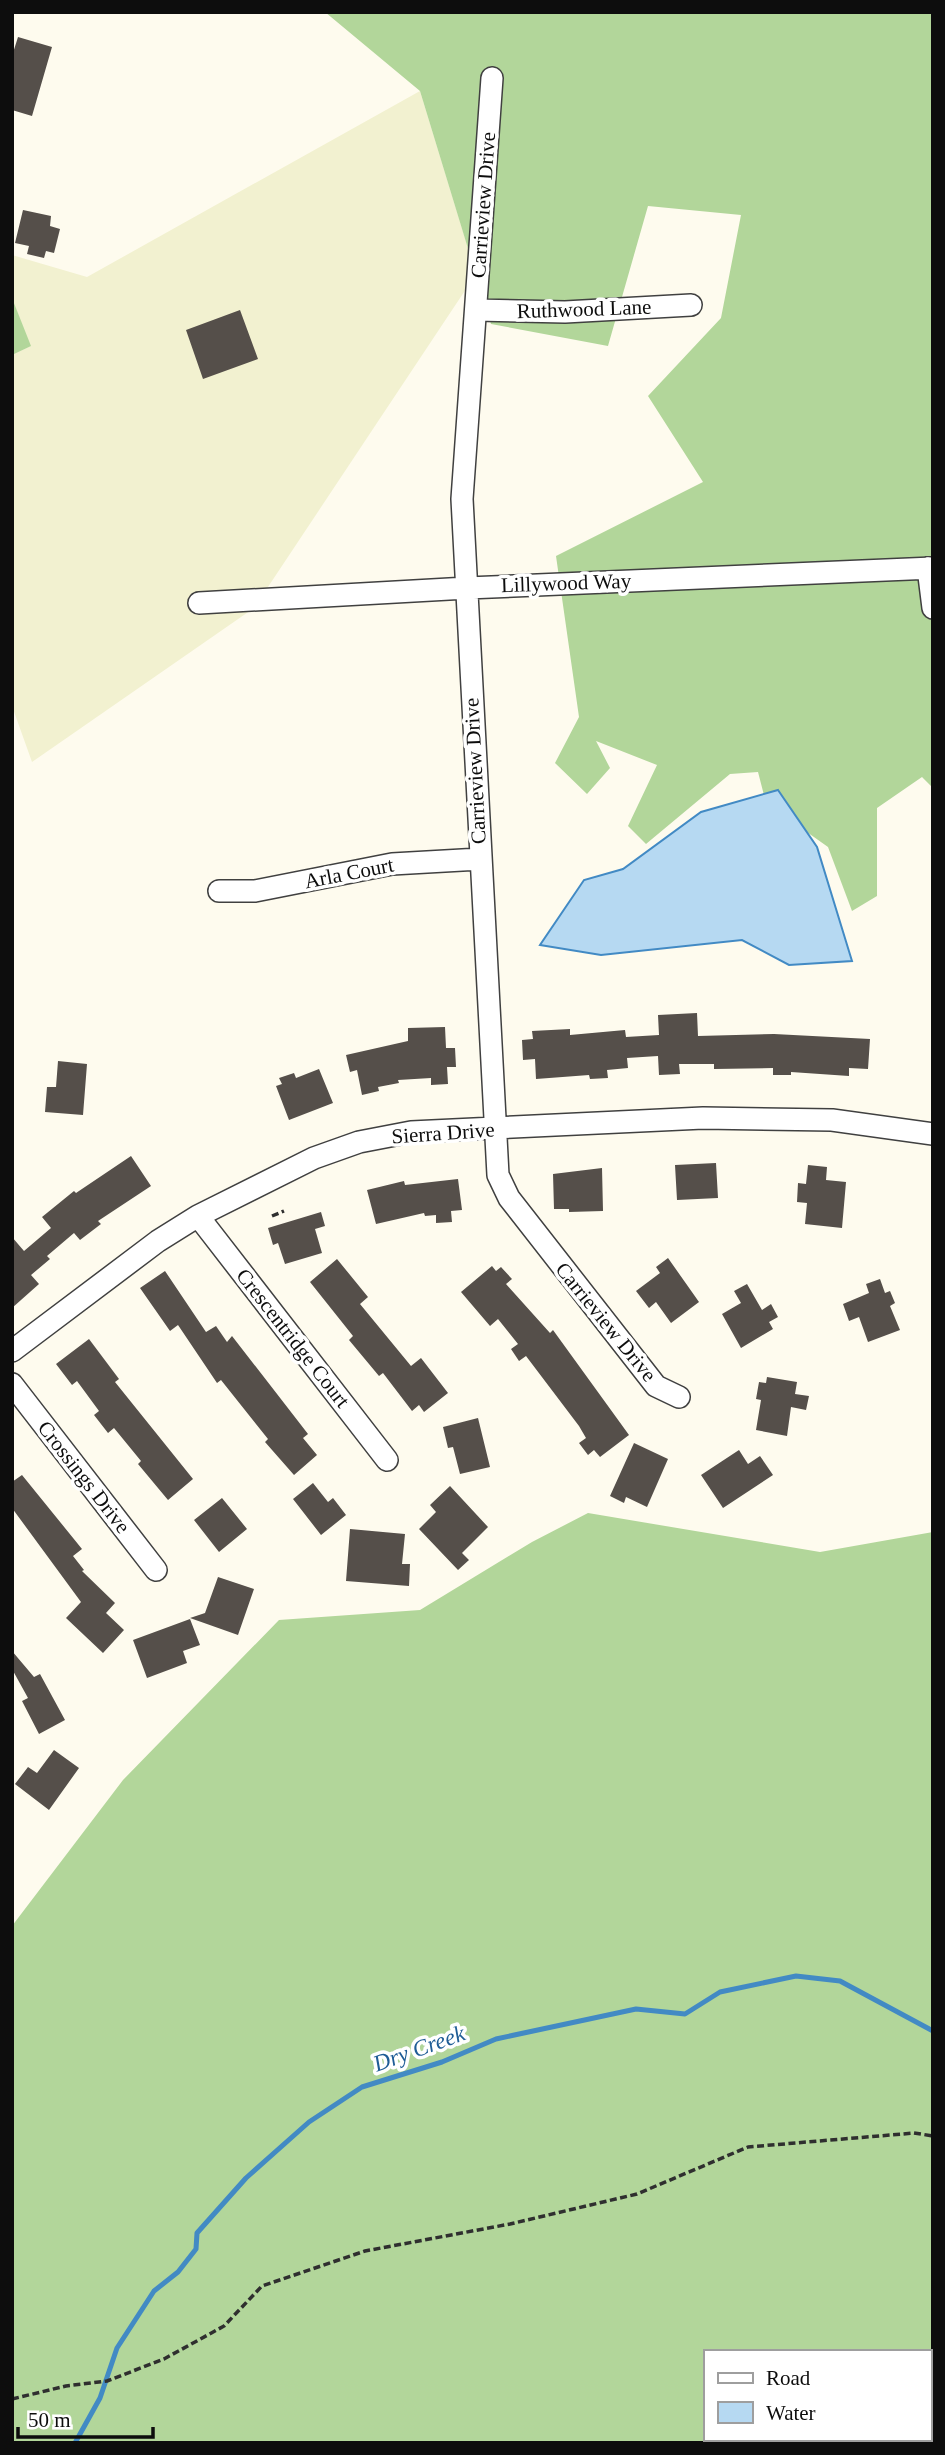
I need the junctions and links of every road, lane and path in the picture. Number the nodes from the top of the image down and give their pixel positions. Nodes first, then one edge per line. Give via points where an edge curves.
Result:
1 (492, 78) dead end
2 (691, 305) dead end
3 (476, 310) junction
4 (931, 568) edge
5 (467, 588) junction
6 (199, 603) dead end
7 (933, 608) edge
8 (480, 859) junction
9 (219, 891) dead end
10 (495, 1129) junction
11 (933, 1134) edge
12 (284, 1211) dead end
13 (198, 1216) junction
14 (272, 1216) dead end
15 (12, 1351) edge
16 (12, 1384) edge
17 (680, 1397) dead end
18 (387, 1460) dead end
19 (156, 1570) dead end
20 (933, 2136) edge
21 (12, 2399) edge

1 - 3 street, Carrieview Drive
2 - 3 street, Ruthwood Lane via 565,312
3 - 5 street, Carrieview Drive via 462,499
4 - 5 street, Lillywood Way
4 - 7 street
5 - 6 street, Lillywood Way
5 - 8 street, Carrieview Drive
8 - 9 street, Arla Court via 392,864 255,891
8 - 10 street, Carrieview Drive
10 - 11 street, Sierra Drive via 776,1118 832,1120
10 - 13 street, Sierra Drive via 411,1132 359,1142 314,1158
10 - 17 street, Carrieview Drive via 498,1175 509,1198 656,1386
12 - 14 path
13 - 15 street, Sierra Drive
13 - 18 street, Crescentridge Court
16 - 19 street, Crossings Drive
20 - 21 path via 914,2133 748,2147 636,2194 365,2252 262,2286 224,2326 164,2359 107,2381

